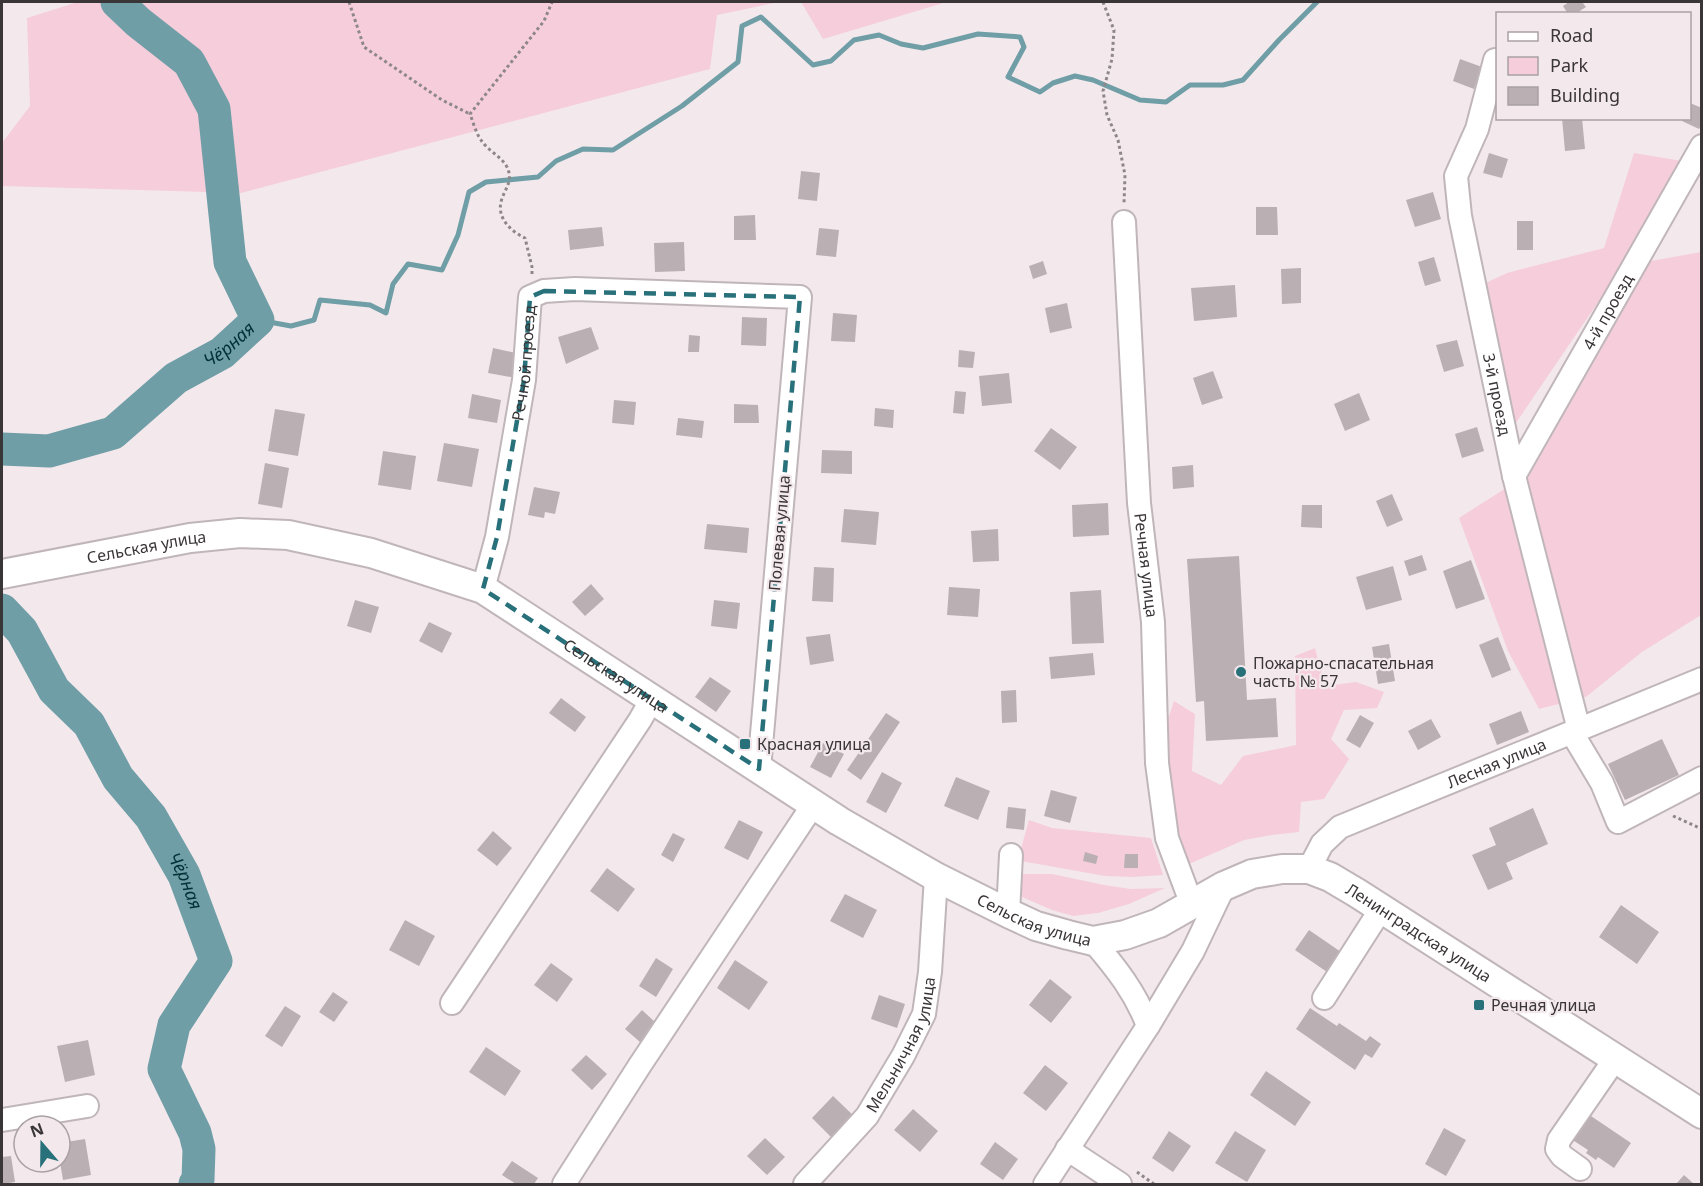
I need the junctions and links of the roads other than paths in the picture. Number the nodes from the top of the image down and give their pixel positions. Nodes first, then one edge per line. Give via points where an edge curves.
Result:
1 (1495, 60) dead end
2 (1701, 146) edge
3 (1124, 222) road end
4 (800, 297) joint
5 (1514, 477) junction
6 (7, 573) edge
7 (483, 589) junction
8 (1701, 679) edge
9 (652, 699) junction
10 (1576, 732) junction
11 (759, 769) junction
12 (1701, 778) edge
13 (813, 806) junction
14 (1011, 855) dead end
15 (1295, 869) junction
16 (936, 877) junction
17 (1224, 886) junction
18 (1192, 905) junction
19 (1381, 909) junction
20 (1008, 913) junction
21 (1094, 941) junction
22 (1324, 998) dead end
23 (452, 1003) dead end
24 (1148, 1026) junction
25 (1615, 1059) junction
26 (87, 1106) dead end
27 (1701, 1114) edge
28 (2, 1120) edge
29 (1067, 1149) junction
30 (1580, 1169) dead end
31 (564, 1185) edge
32 (805, 1185) edge
33 (1045, 1185) edge
34 (1120, 1185) edge

1 - 5 street, 3-й проезд via 1477,129 1456,176 1460,216
2 - 5 street, 4-й проезд
3 - 18 street, Речная улица via 1139,502 1153,622 1156,763 1167,838
4 - 7 street, Речной проезд via 575,289 544,291 530,297 524,380 497,537
4 - 11 street, Полевая улица
5 - 10 street, 3-й проезд
6 - 7 main road, Сельская улица via 190,538 240,533 288,535 371,553
7 - 9 main road, Сельская улица
8 - 10 street, Лесная улица
9 - 11 main road, Сельская улица
9 - 23 street
10 - 12 street, 3-й проезд via 1618,822
10 - 15 street, Лесная улица via 1340,827
11 - 13 main road, Сельская улица
13 - 16 main road, Сельская улица
13 - 31 street
14 - 20 street
15 - 17 main road via 1252,874
15 - 19 main road, Ленинградская улица via 1329,877
16 - 20 main road, Сельская улица
16 - 32 street, Мельничная улица via 924,1014 867,1116
17 - 18 main road
17 - 24 street via 1193,951
18 - 21 main road via 1159,923
19 - 22 street
19 - 25 main road, Ленинградская улица
20 - 21 main road, Сельская улица via 1036,926
21 - 24 street, Сельская улица via 1127,983
24 - 29 street
25 - 27 main road, Ленинградская улица
25 - 30 street via 1559,1140 1557,1149 1562,1156
26 - 28 street
29 - 33 street
29 - 34 street

